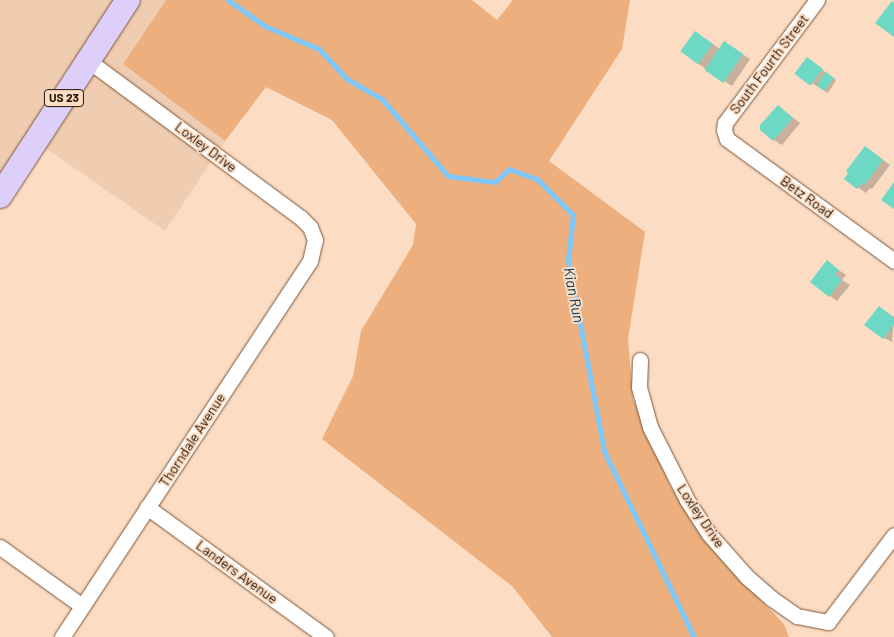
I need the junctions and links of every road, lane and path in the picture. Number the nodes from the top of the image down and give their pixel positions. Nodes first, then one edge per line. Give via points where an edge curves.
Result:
1 (128, 0) edge
2 (817, 0) edge
3 (89, 61) junction
4 (724, 130) joint
5 (0, 196) edge
6 (315, 240) joint
7 (894, 262) edge
8 (640, 360) dead end
9 (147, 507) junction
10 (894, 535) edge
11 (0, 547) edge
12 (82, 606) junction
13 (62, 637) edge
14 (326, 637) edge

1 - 3 main road, US 23
2 - 4 street, South Fourth Street via 725,123
3 - 5 main road, US 23
3 - 6 street, Loxley Drive via 301,218
4 - 7 street, Betz Road via 728,139
6 - 9 street, Thorndale Avenue via 310,261
8 - 10 street, Loxley Drive via 639,387 650,427 678,483 709,534 771,598 798,616 828,622
9 - 12 street, Thorndale Avenue
9 - 14 street, Landers Avenue
11 - 12 street
12 - 13 street, Thorndale Avenue

